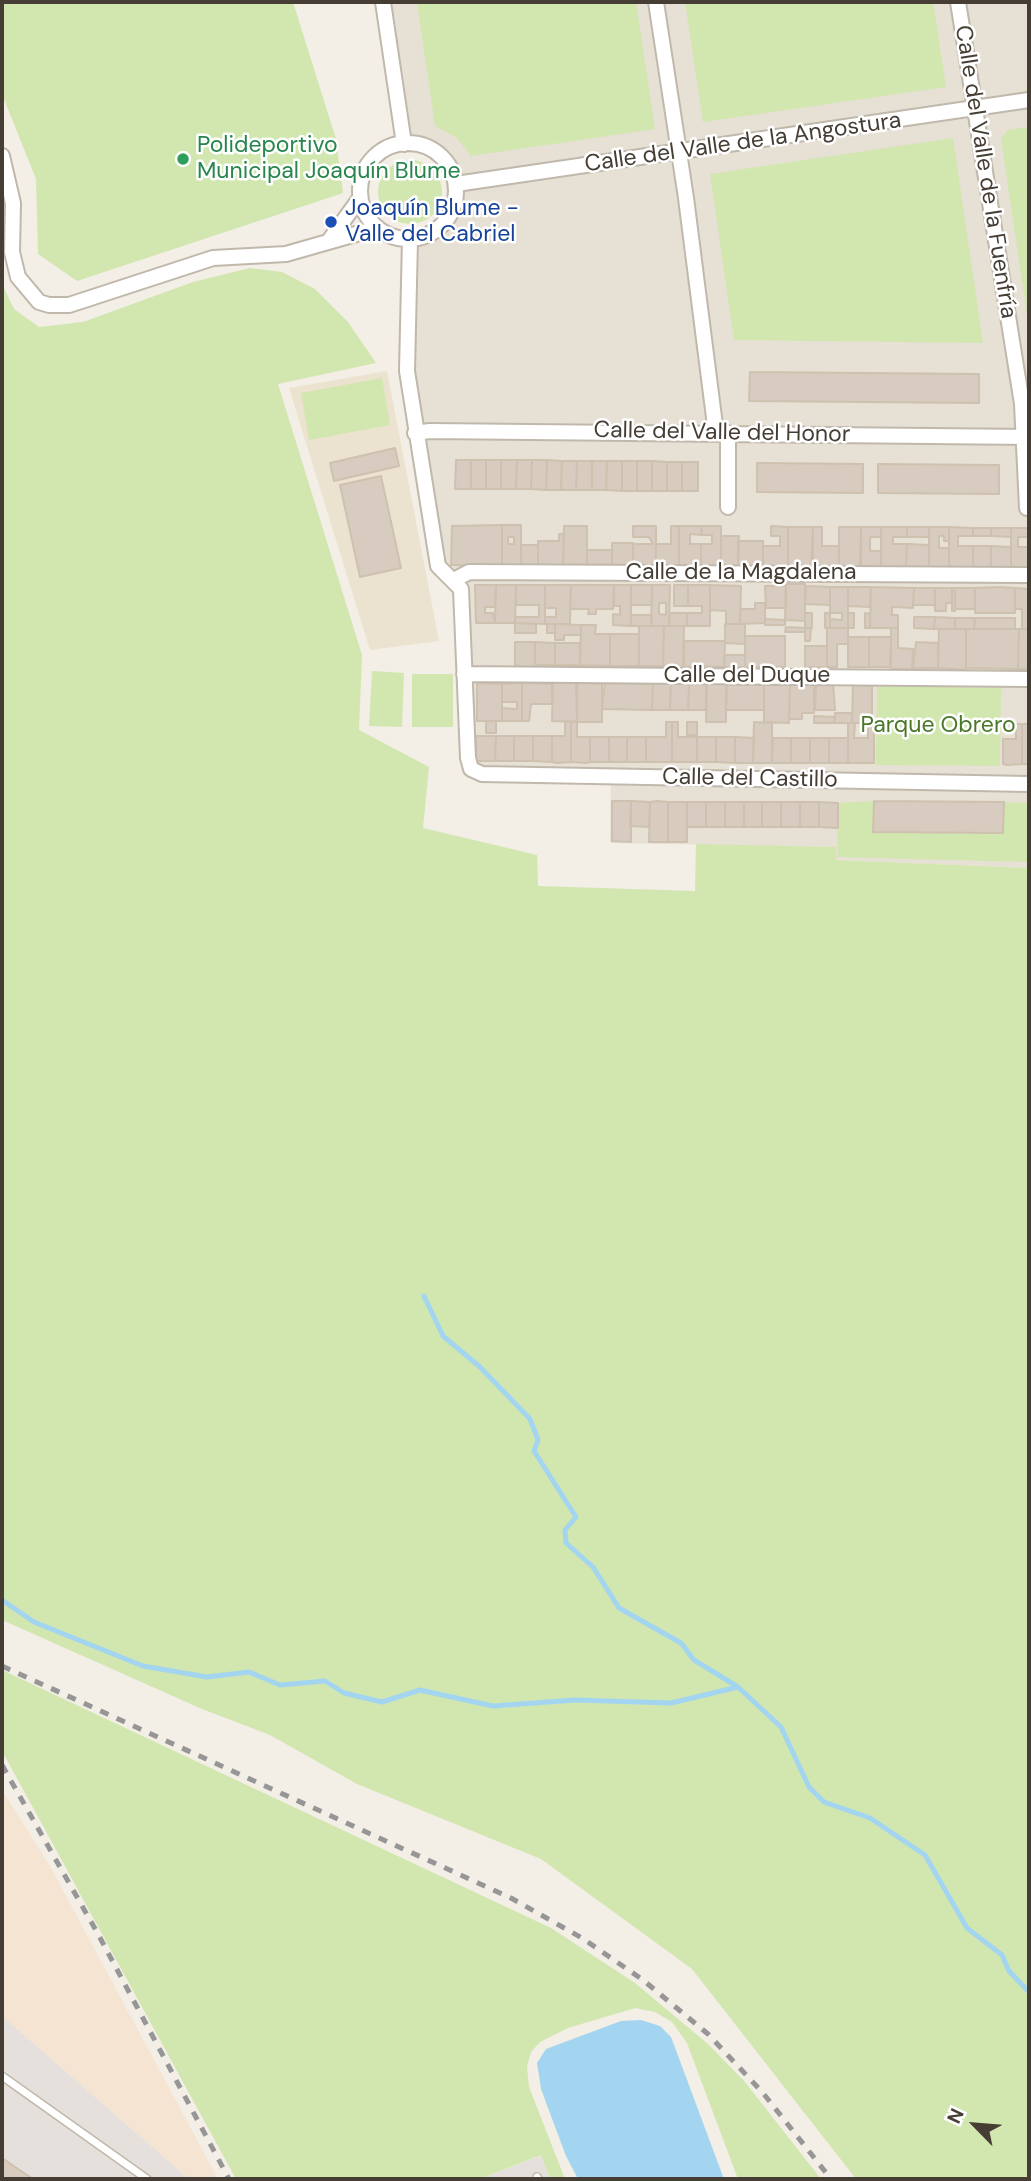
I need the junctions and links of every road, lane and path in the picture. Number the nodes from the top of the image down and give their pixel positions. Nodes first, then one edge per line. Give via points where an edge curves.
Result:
1 (383, 2) edge
2 (656, 2) edge
3 (958, 2) edge
4 (1029, 100) edge
5 (973, 108) junction
6 (404, 144) junction
7 (679, 153) junction
8 (2, 156) edge
9 (456, 184) junction
10 (360, 198) junction
11 (377, 229) junction
12 (410, 239) junction
13 (328, 242) junction
14 (415, 433) junction
15 (722, 433) junction
16 (1028, 437) edge
17 (729, 508) dead end
18 (1027, 508) dead end
19 (1029, 575) edge
20 (454, 580) junction
21 (464, 674) junction
22 (1029, 679) edge
23 (1029, 784) edge
24 (2, 2076) edge
25 (147, 2179) edge

1 - 6 street
2 - 7 street
3 - 5 street, Calle del Valle de la Fuenfría
4 - 5 street, Calle del Valle de la Angostura
5 - 7 street, Calle del Valle de la Angostura
5 - 16 street, Calle del Valle de la Fuenfría
6 - 9 street via 419,144 436,152 449,166
6 - 10 street via 383,150 369,163 361,180
7 - 9 street, Calle del Valle de la Angostura
7 - 15 street
8 - 13 street via 13,203 12,252 18,276 29,293 49,305 69,305 213,258 286,254
9 - 12 street via 448,217 436,230
10 - 11 street
10 - 13 street
11 - 12 street
11 - 13 street
12 - 14 street via 407,371
14 - 15 street, Calle del Valle del Honor
14 - 20 street via 438,566
15 - 16 street, Calle del Valle del Honor
15 - 17 street
16 - 18 street, Calle del Valle de la Fuenfría
19 - 20 street, Calle de la Magdalena via 469,572
20 - 21 street via 461,589
21 - 22 street, Calle del Duque
21 - 23 street, Calle del Castillo via 468,758 471,769 482,774
24 - 25 lane

